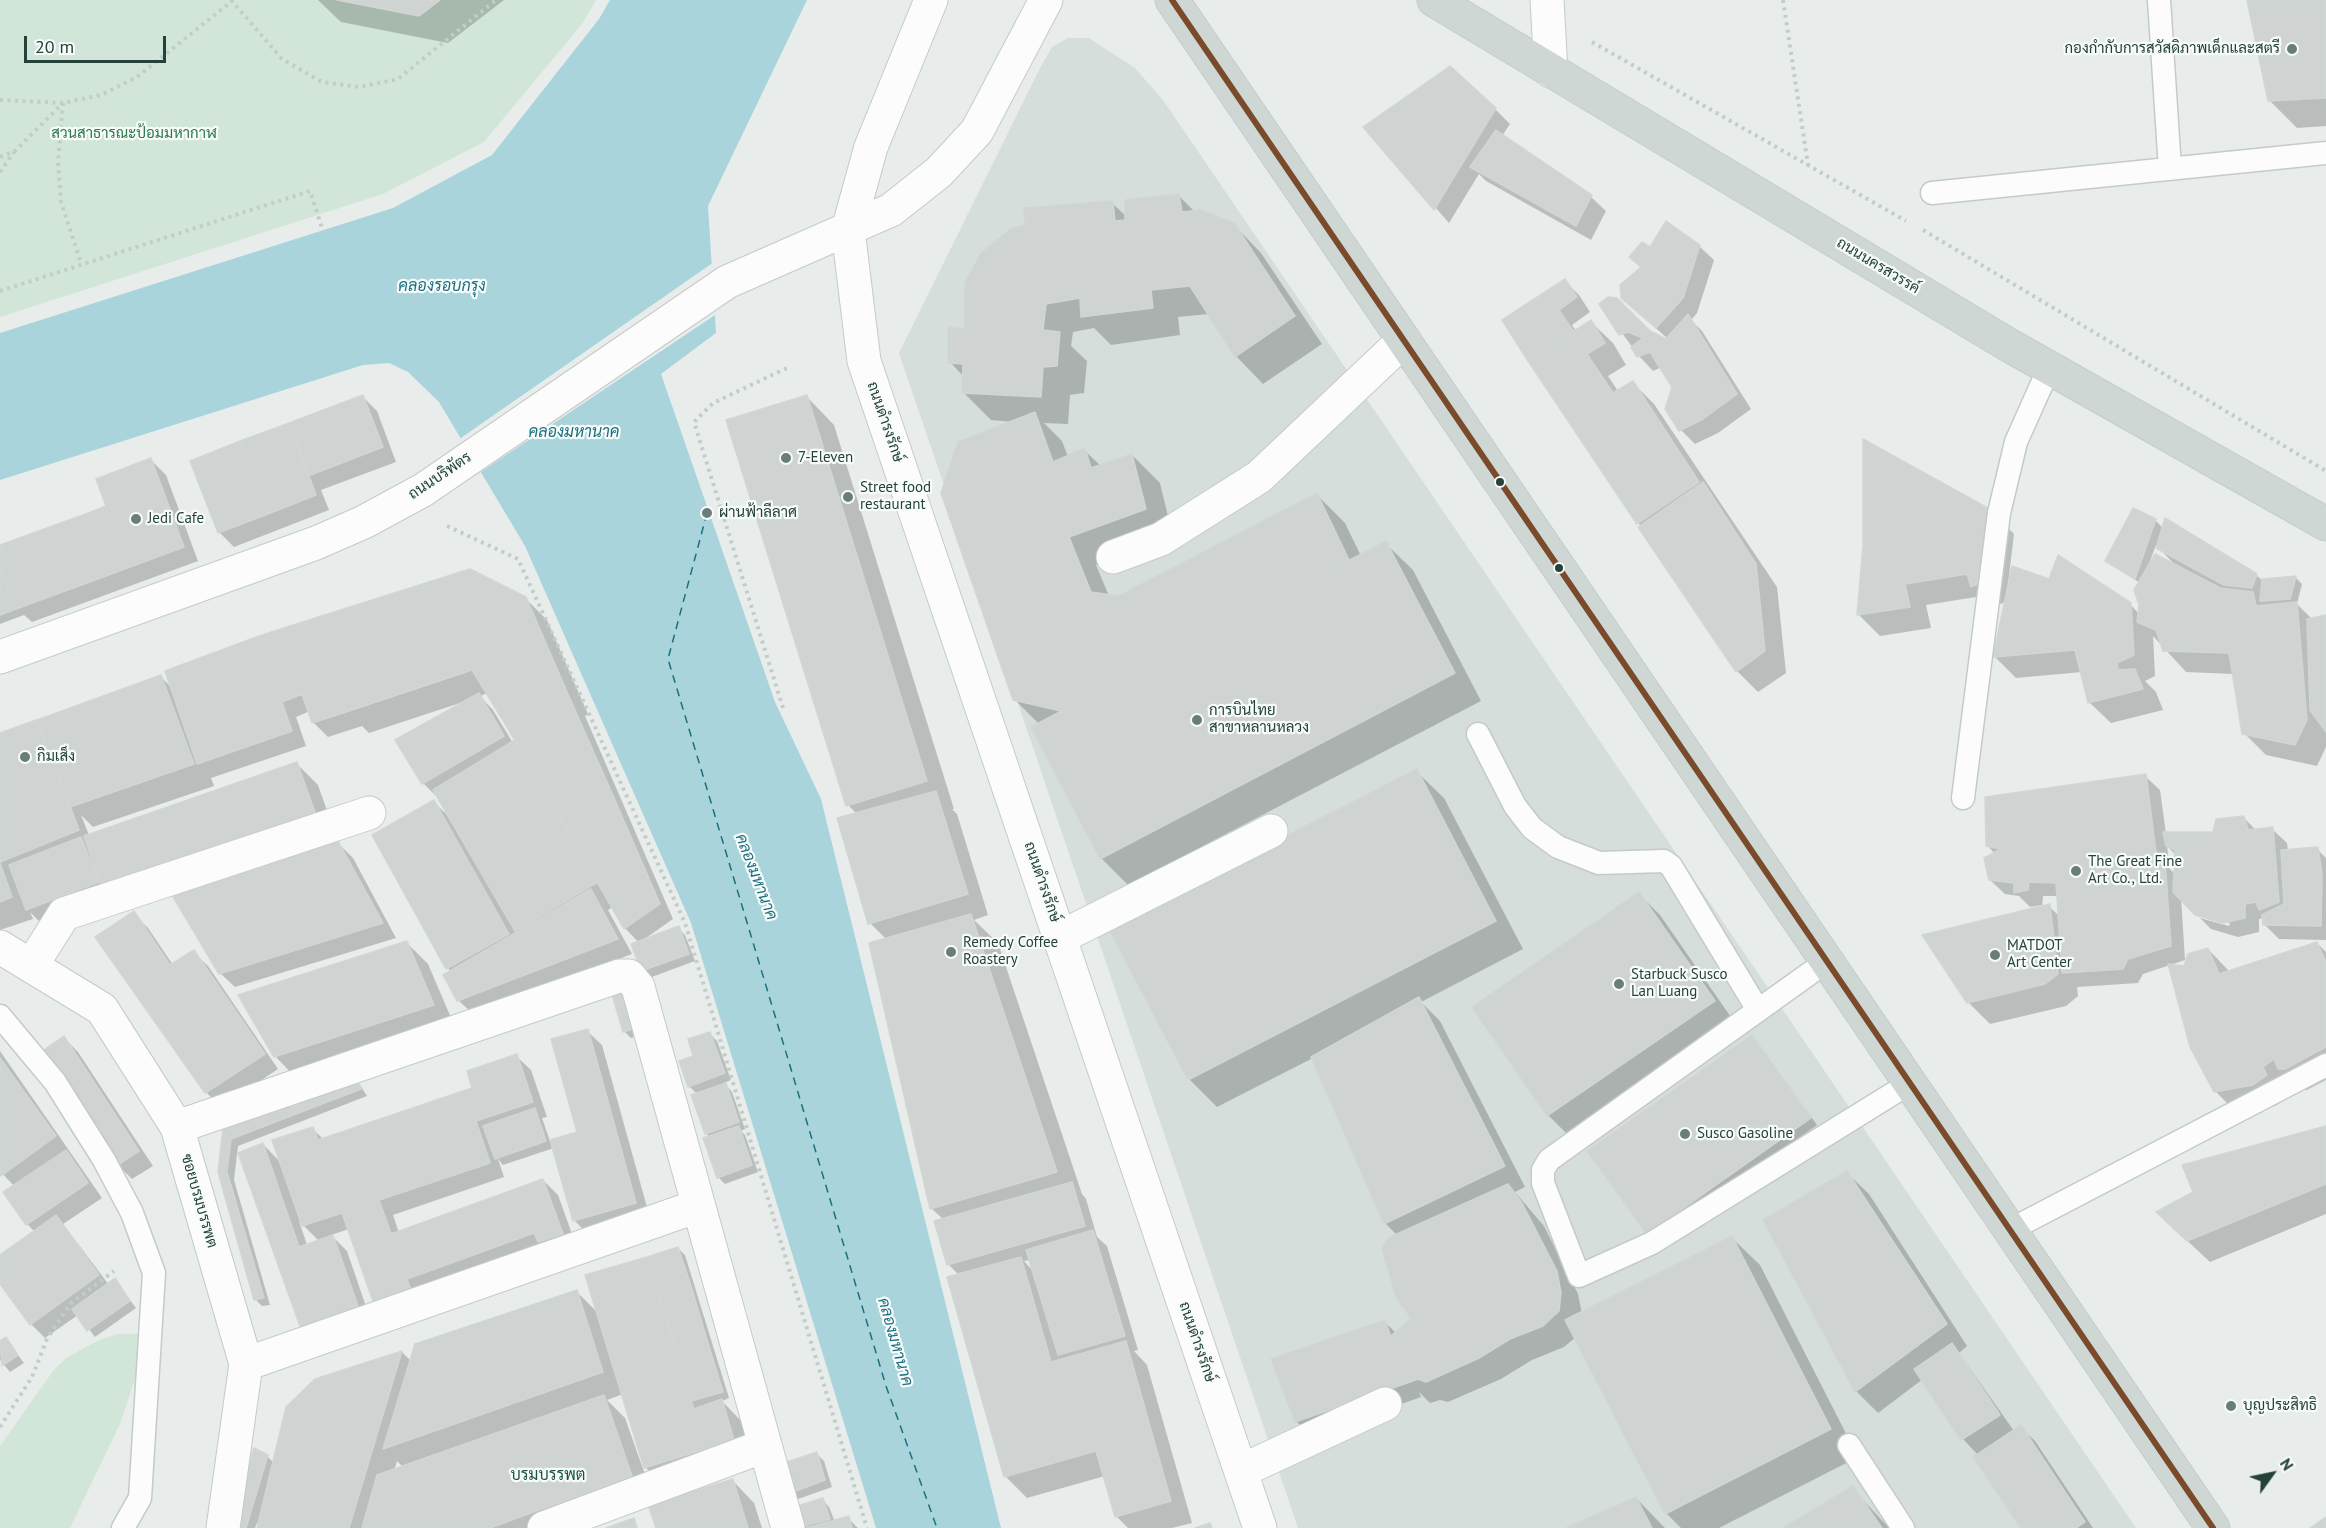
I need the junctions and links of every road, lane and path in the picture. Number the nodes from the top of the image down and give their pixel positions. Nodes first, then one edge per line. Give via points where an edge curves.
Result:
1 (231, 0) edge
2 (496, 0) edge
3 (931, 0) edge
4 (1046, 0) edge
5 (1172, 0) edge
6 (1434, 0) edge
7 (1547, 0) edge
8 (1783, 0) edge
9 (2159, 0) edge
10 (1584, 37) dead end
11 (1551, 71) junction
12 (0, 100) edge
13 (63, 103) junction
14 (15, 151) junction
15 (2326, 153) edge
16 (0, 157) edge
17 (1808, 165) junction
18 (2170, 169) junction
19 (0, 172) edge
20 (1932, 193) dead end
21 (848, 230) junction
22 (323, 231) dead end
23 (81, 263) junction
24 (0, 291) edge
25 (1404, 340) junction
26 (787, 368) dead end
27 (2049, 368) junction
28 (2326, 471) edge
29 (2326, 524) edge
30 (1113, 557) dead end
31 (0, 657) edge
32 (783, 708) dead end
33 (1478, 734) dead end
34 (1963, 798) dead end
35 (369, 813) dead end
36 (1271, 831) dead end
37 (1060, 937) junction
38 (0, 947) edge
39 (1827, 961) junction
40 (32, 965) junction
41 (1758, 1010) junction
42 (0, 1016) edge
43 (2326, 1065) edge
44 (1910, 1083) junction
45 (177, 1127) junction
46 (698, 1206) junction
47 (2010, 1230) junction
48 (145, 1249) junction
49 (246, 1364) junction
50 (1386, 1404) dead end
51 (0, 1427) edge
52 (1849, 1445) dead end
53 (764, 1446) junction
54 (1241, 1472) junction
55 (2202, 1524) edge
56 (123, 1528) edge
57 (223, 1528) edge
58 (544, 1528) edge
59 (788, 1528) edge
60 (1260, 1528) edge
61 (1903, 1528) edge

1 - 2 path via 282,58 321,82 360,87 398,79
1 - 13 path via 137,77 101,95
3 - 21 street, ถนนดำรงรักษ์ via 871,147
4 - 21 street via 977,131 939,172 891,210
5 - 25 main road
6 - 11 main road, ถนนนครสวรรค์
7 - 11 street
8 - 17 path
9 - 18 lane
10 - 17 path
11 - 27 main road, ถนนนครสวรรค์
12 - 13 path
13 - 14 path
13 - 23 path via 58,161 61,202
14 - 16 path
14 - 19 path
15 - 18 lane
17 - 28 path via 1975,260
18 - 20 lane
21 - 31 street, ถนนบริพัตร via 727,282 423,490 355,526
21 - 37 street, ถนนดำรงรักษ์ via 864,361
22 - 23 path via 310,191
23 - 24 path
25 - 30 street via 1259,477 1161,539
25 - 39 main road
26 - 32 path via 713,403 694,422
27 - 29 main road, ถนนนครสวรรค์
27 - 34 lane via 2016,442 1999,513
33 - 41 lane via 1515,806 1532,828 1558,847 1599,863 1664,861 1671,866
35 - 40 street via 64,914
36 - 37 street
37 - 54 street, ถนนดำรงรักษ์
38 - 40 street, ซอยบรมบรรพต
39 - 41 lane
39 - 44 main road
40 - 45 street, ซอยบรมบรรพต via 102,1009
41 - 44 lane via 1556,1155 1543,1170 1549,1202 1579,1276 1652,1243
42 - 48 lane via 55,1082 104,1160 132,1213
43 - 47 lane
44 - 47 main road
45 - 46 street via 619,975 629,976 638,987
45 - 49 street, ซอยบรมบรรพต
46 - 49 street
46 - 53 street
47 - 55 main road
48 - 51 path via 70,1304 47,1339 32,1377
48 - 56 lane via 154,1273 140,1498
49 - 57 street, ซอยบรมบรรพต
50 - 54 street
52 - 61 lane
53 - 58 street
53 - 59 street
54 - 60 street, ถนนดำรงรักษ์

